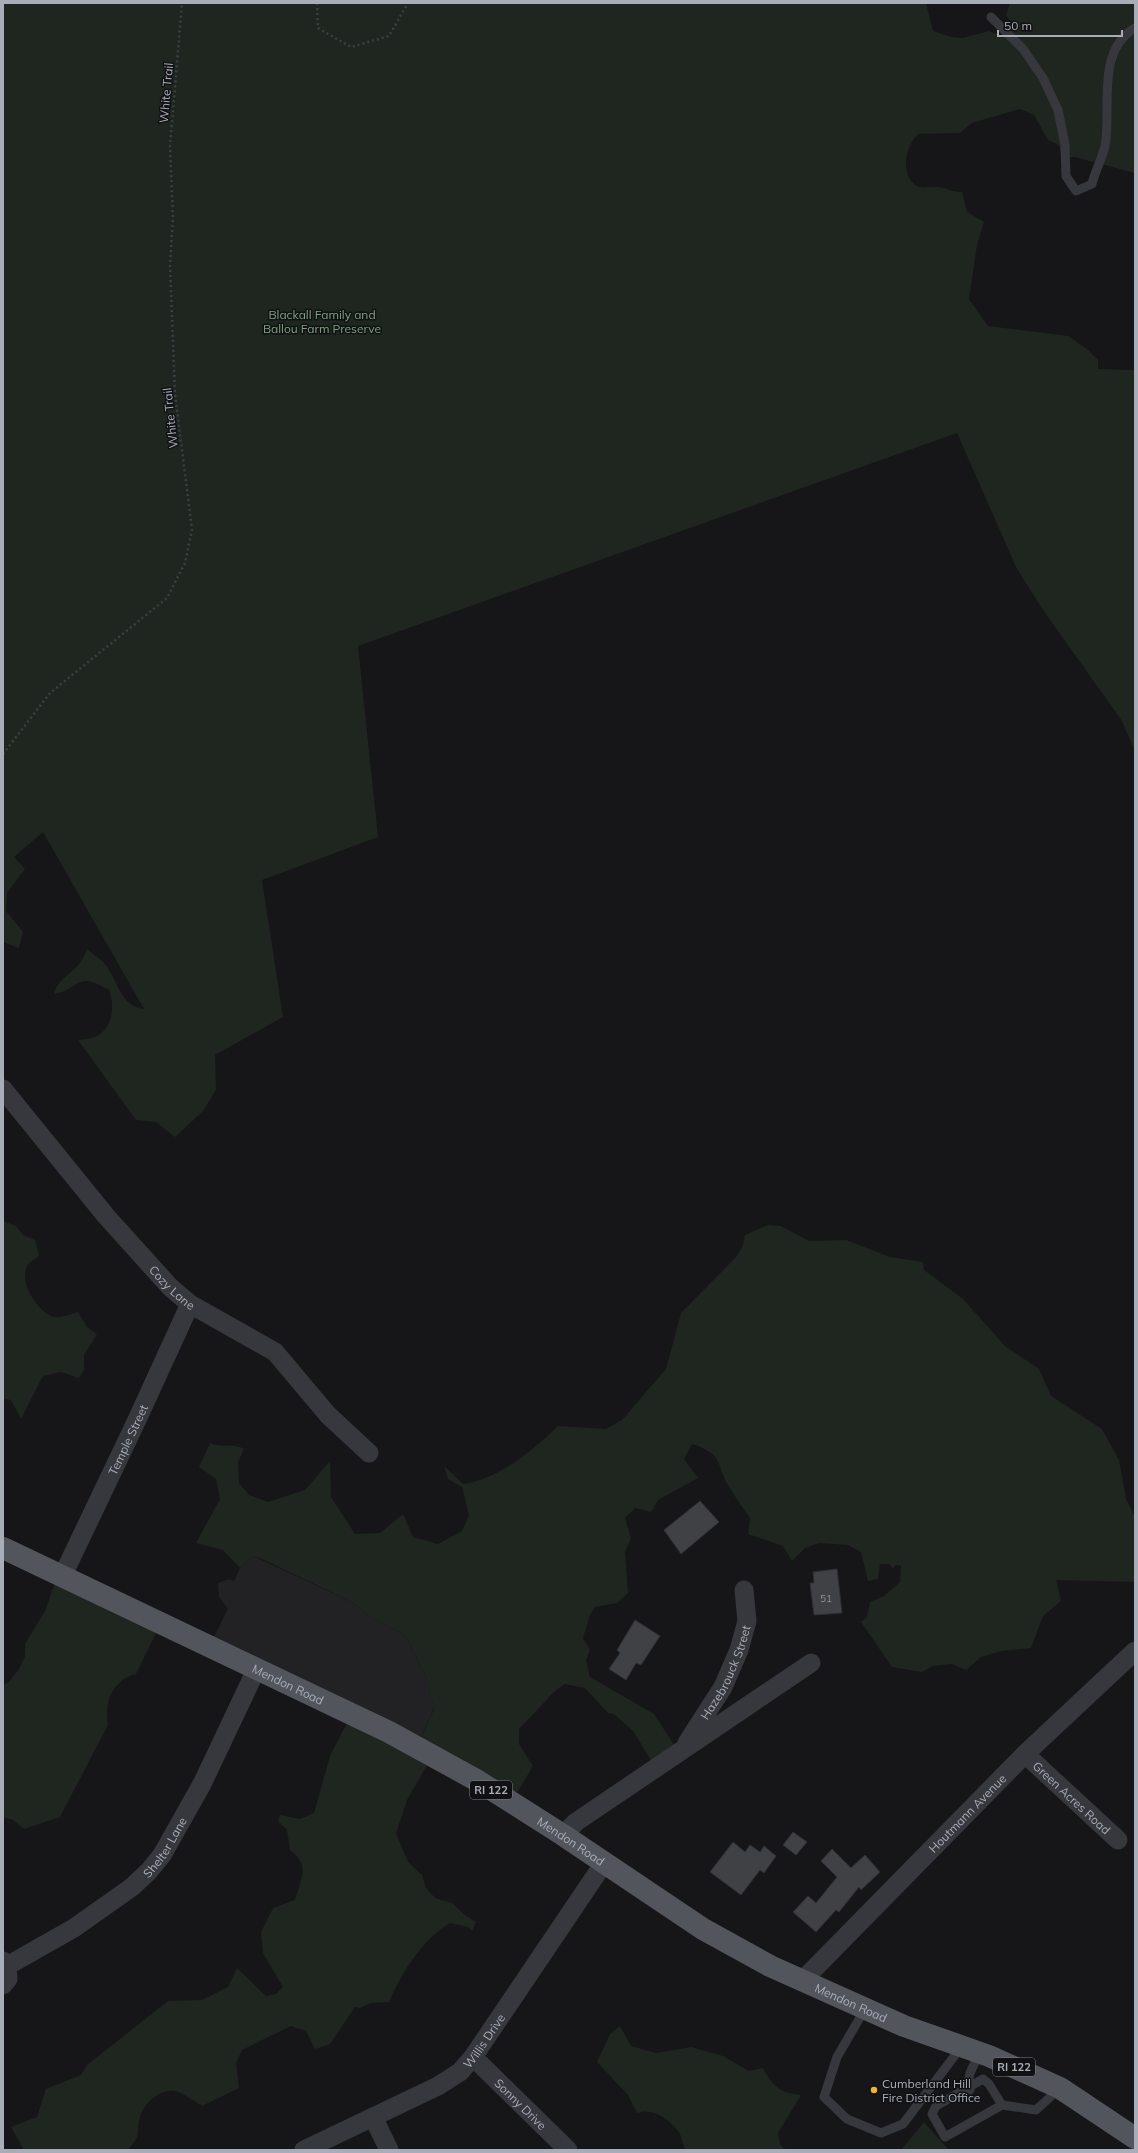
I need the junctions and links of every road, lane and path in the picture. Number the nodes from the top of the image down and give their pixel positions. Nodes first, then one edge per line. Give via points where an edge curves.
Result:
1 (182, 3) edge
2 (317, 3) edge
3 (408, 3) edge
4 (991, 17) dead end
5 (1135, 28) edge
6 (3, 754) edge
7 (3, 1089) edge
8 (190, 1304) junction
9 (369, 1453) dead end
10 (3, 1548) edge
11 (63, 1575) junction
12 (744, 1590) dead end
13 (1135, 1651) edge
14 (811, 1663) dead end
15 (256, 1670) junction
16 (684, 1748) junction
17 (1026, 1754) junction
18 (563, 1835) junction
19 (1118, 1840) dead end
20 (604, 1863) junction
21 (5, 1964) edge
22 (804, 1980) junction
23 (3, 1986) edge
24 (865, 2009) junction
25 (971, 2049) junction
26 (473, 2057) junction
27 (1060, 2088) junction
28 (969, 2089) junction
29 (1002, 2105) junction
30 (373, 2117) junction
31 (1135, 2138) edge
32 (304, 2150) edge
33 (389, 2150) edge
34 (568, 2150) edge

1 - 6 path, White Trail via 170,147 173,218 170,265 175,394 192,530 186,562 166,598 50,693
2 - 3 path via 318,28 352,47 389,36
4 - 5 lane via 1023,49 1043,78 1058,110 1065,145 1066,176 1076,191 1092,184 1105,146 1107,75 1118,46
7 - 8 street, Cozy Lane via 106,1216 170,1287
8 - 9 street, Cozy Lane via 275,1352 328,1414
8 - 11 street, Temple Street
10 - 11 main road, Mendon Road / RI 122
11 - 15 main road, Mendon Road / RI 122
12 - 16 street, Hazebrouck Street via 747,1621 739,1650 723,1687
13 - 17 street, Houtmann Avenue
14 - 16 street, Hazebrouck Street
15 - 18 main road, Mendon Road / RI 122 via 389,1732 478,1781
15 - 21 street, Shelter Lane via 202,1784 162,1855 149,1871 132,1887 74,1928
16 - 18 street, Hazebrouck Street via 576,1822
17 - 19 street, Green Acres Road
17 - 22 street, Houtmann Avenue
18 - 20 main road, Mendon Road / RI 122
20 - 22 main road, Mendon Road / RI 122 via 703,1929 770,1966
20 - 26 street, Willis Drive
21 - 23 street, Shelter Lane via 8,1979
22 - 24 main road, Mendon Road / RI 122
24 - 25 main road, Mendon Road / RI 122 via 904,2026
24 - 25 lane via 838,2057 824,2097 847,2120 881,2133 902,2124
25 - 27 main road, Mendon Road / RI 122
25 - 28 lane
26 - 30 street, Willis Drive via 460,2072 438,2086
26 - 34 street, Sonny Drive
27 - 29 lane via 1036,2110
27 - 31 main road, Mendon Road / RI 122
28 - 29 lane via 983,2079
28 - 29 lane via 936,2106 932,2114 945,2137 982,2112
30 - 32 street, Willis Drive
30 - 33 street

